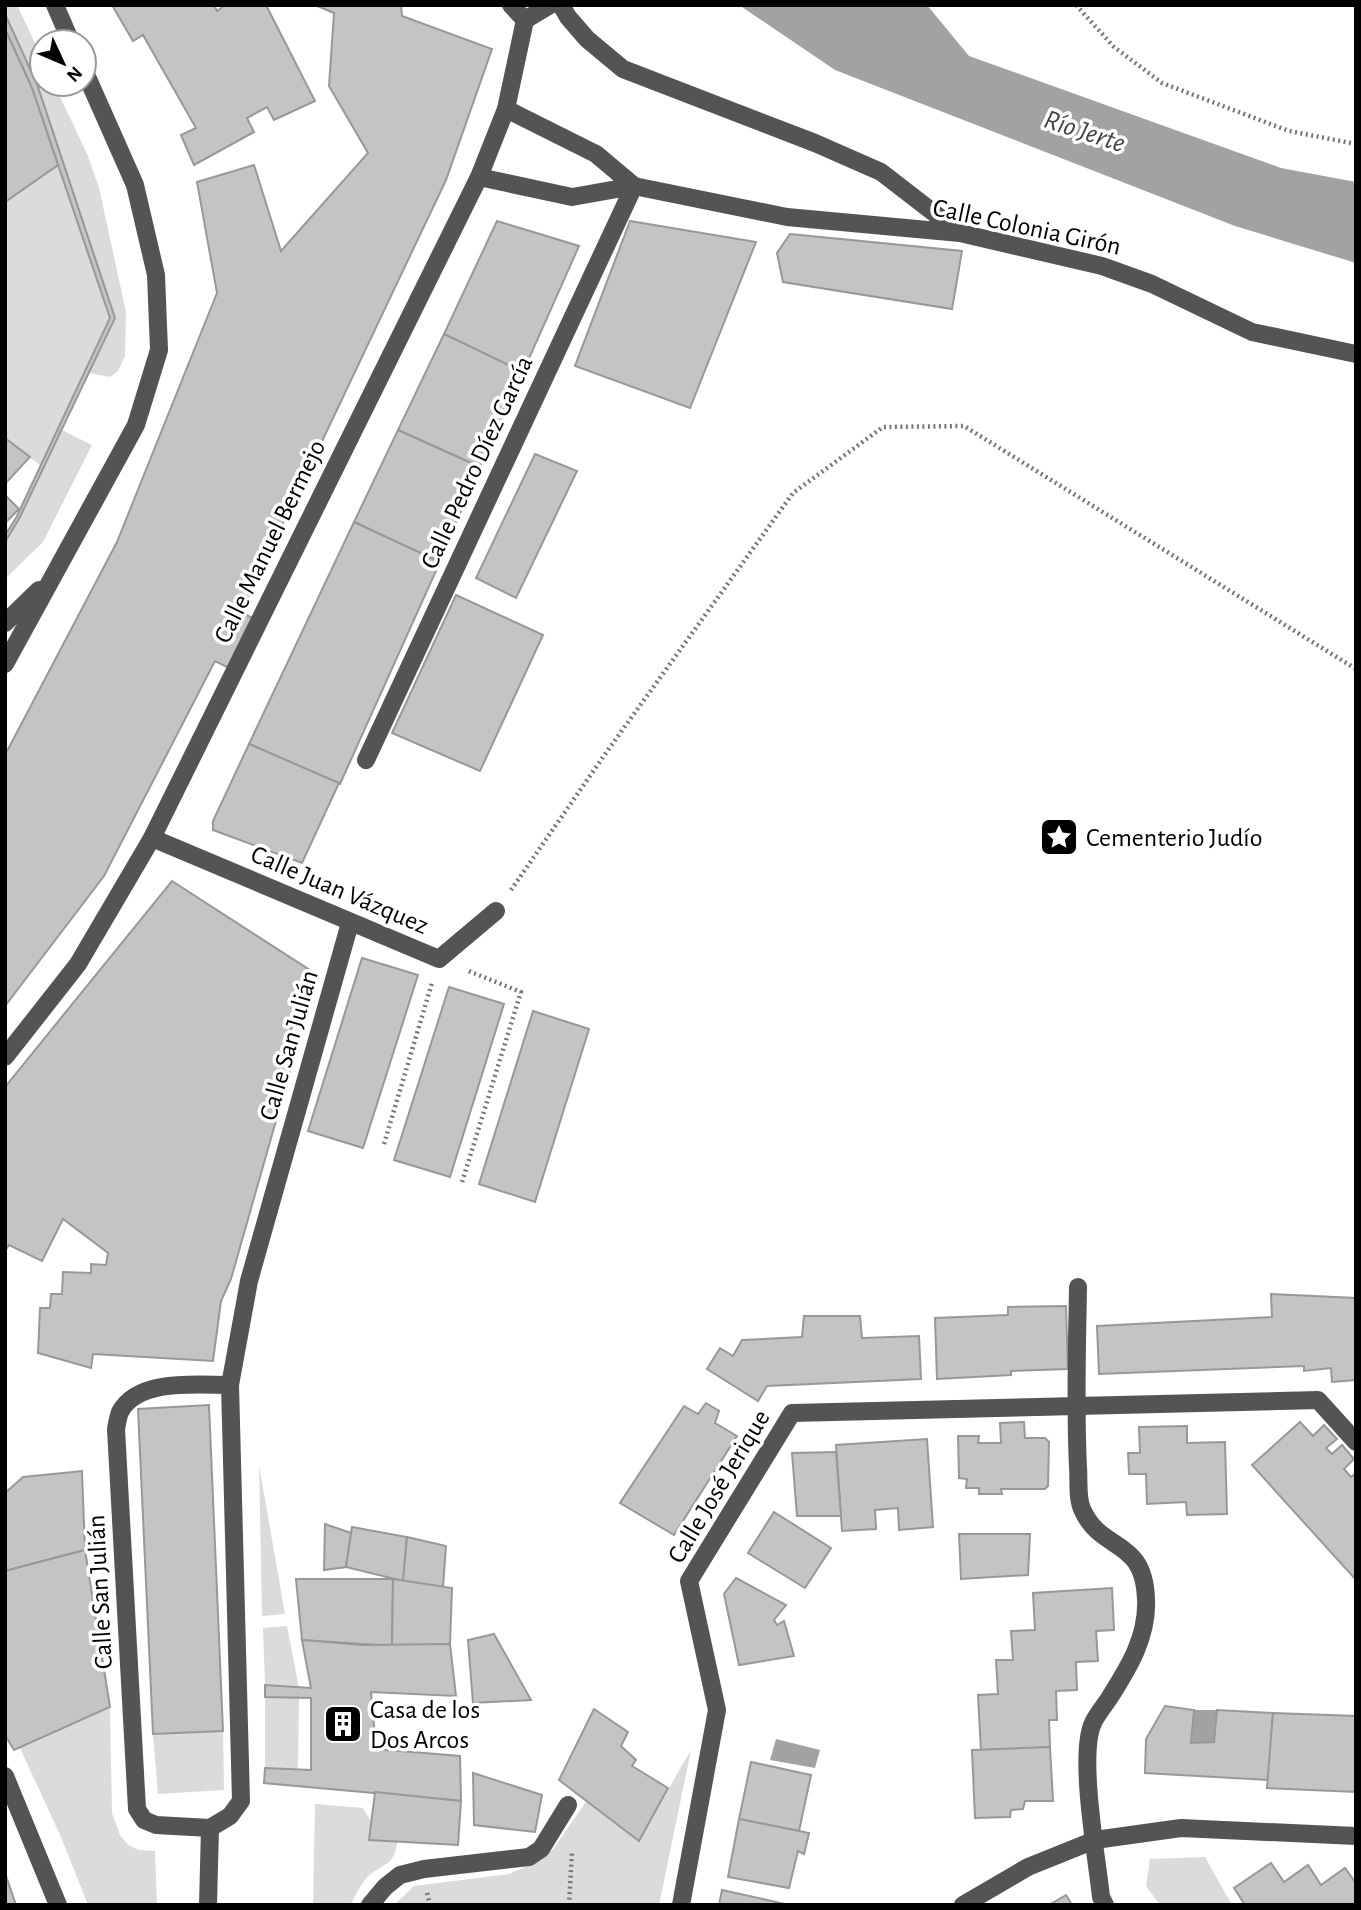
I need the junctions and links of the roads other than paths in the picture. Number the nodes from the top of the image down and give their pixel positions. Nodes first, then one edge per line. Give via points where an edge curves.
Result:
1 (55, 5) edge
2 (511, 5) edge
3 (551, 5) edge
4 (561, 5) edge
5 (525, 20) junction
6 (65, 28) edge
7 (96, 98) edge
8 (506, 109) junction
9 (480, 177) junction
10 (634, 186) junction
11 (960, 233) junction
12 (1356, 354) edge
13 (52, 578) junction
14 (5, 623) edge
15 (5, 664) edge
16 (366, 760) dead end
17 (152, 838) junction
18 (496, 911) road end
19 (350, 923) junction
20 (5, 1057) edge
21 (1078, 1287) dead end
22 (230, 1385) junction
23 (1075, 1406) junction
24 (1356, 1442) edge
25 (5, 1776) edge
26 (568, 1805) dead end
27 (210, 1828) junction
28 (1356, 1836) edge
29 (1095, 1840) junction
30 (58, 1905) edge
31 (208, 1905) edge
32 (370, 1905) edge
33 (681, 1905) edge
34 (963, 1905) edge
35 (1105, 1905) edge

1 - 6 street
2 - 5 street
3 - 5 street
4 - 11 street via 587,39 623,69 881,172
5 - 8 street, Calle Manuel Bermejo
7 - 13 street via 135,185 156,275 159,351 136,425
8 - 9 street, Calle Manuel Bermejo
8 - 10 street, Calle Colonia Girón via 596,154
9 - 10 street, Calle Colonia Girón via 572,197
9 - 17 street, Calle Manuel Bermejo
10 - 11 street, Calle Colonia Girón via 787,217
10 - 16 street, Calle Pedro Díez García
11 - 12 street, Calle Colonia Girón via 1102,266 1152,284 1252,332
13 - 14 street
13 - 15 street
17 - 19 street, Calle Juan Vázquez
17 - 20 street, Calle Manuel Bermejo via 78,964
18 - 19 street, Calle Juan Vázquez via 439,960
19 - 22 street, Calle San Julián via 250,1281
21 - 23 street
22 - 27 street, Calle San Julián via 241,1801 230,1816
22 - 27 street, Calle San Julián via 152,1387 120,1412 116,1429 137,1809 144,1820 156,1825
23 - 24 street via 1318,1401
23 - 29 street via 1081,1506 1090,1522 1135,1558 1145,1577 1147,1602 1141,1641 1092,1724 1087,1749
23 - 33 street, Calle José Jerique via 792,1413 689,1581 717,1710
25 - 30 street
26 - 32 street via 541,1849 530,1857 400,1875
27 - 31 street
28 - 29 street via 1181,1828
29 - 34 street via 1028,1867
29 - 35 street

